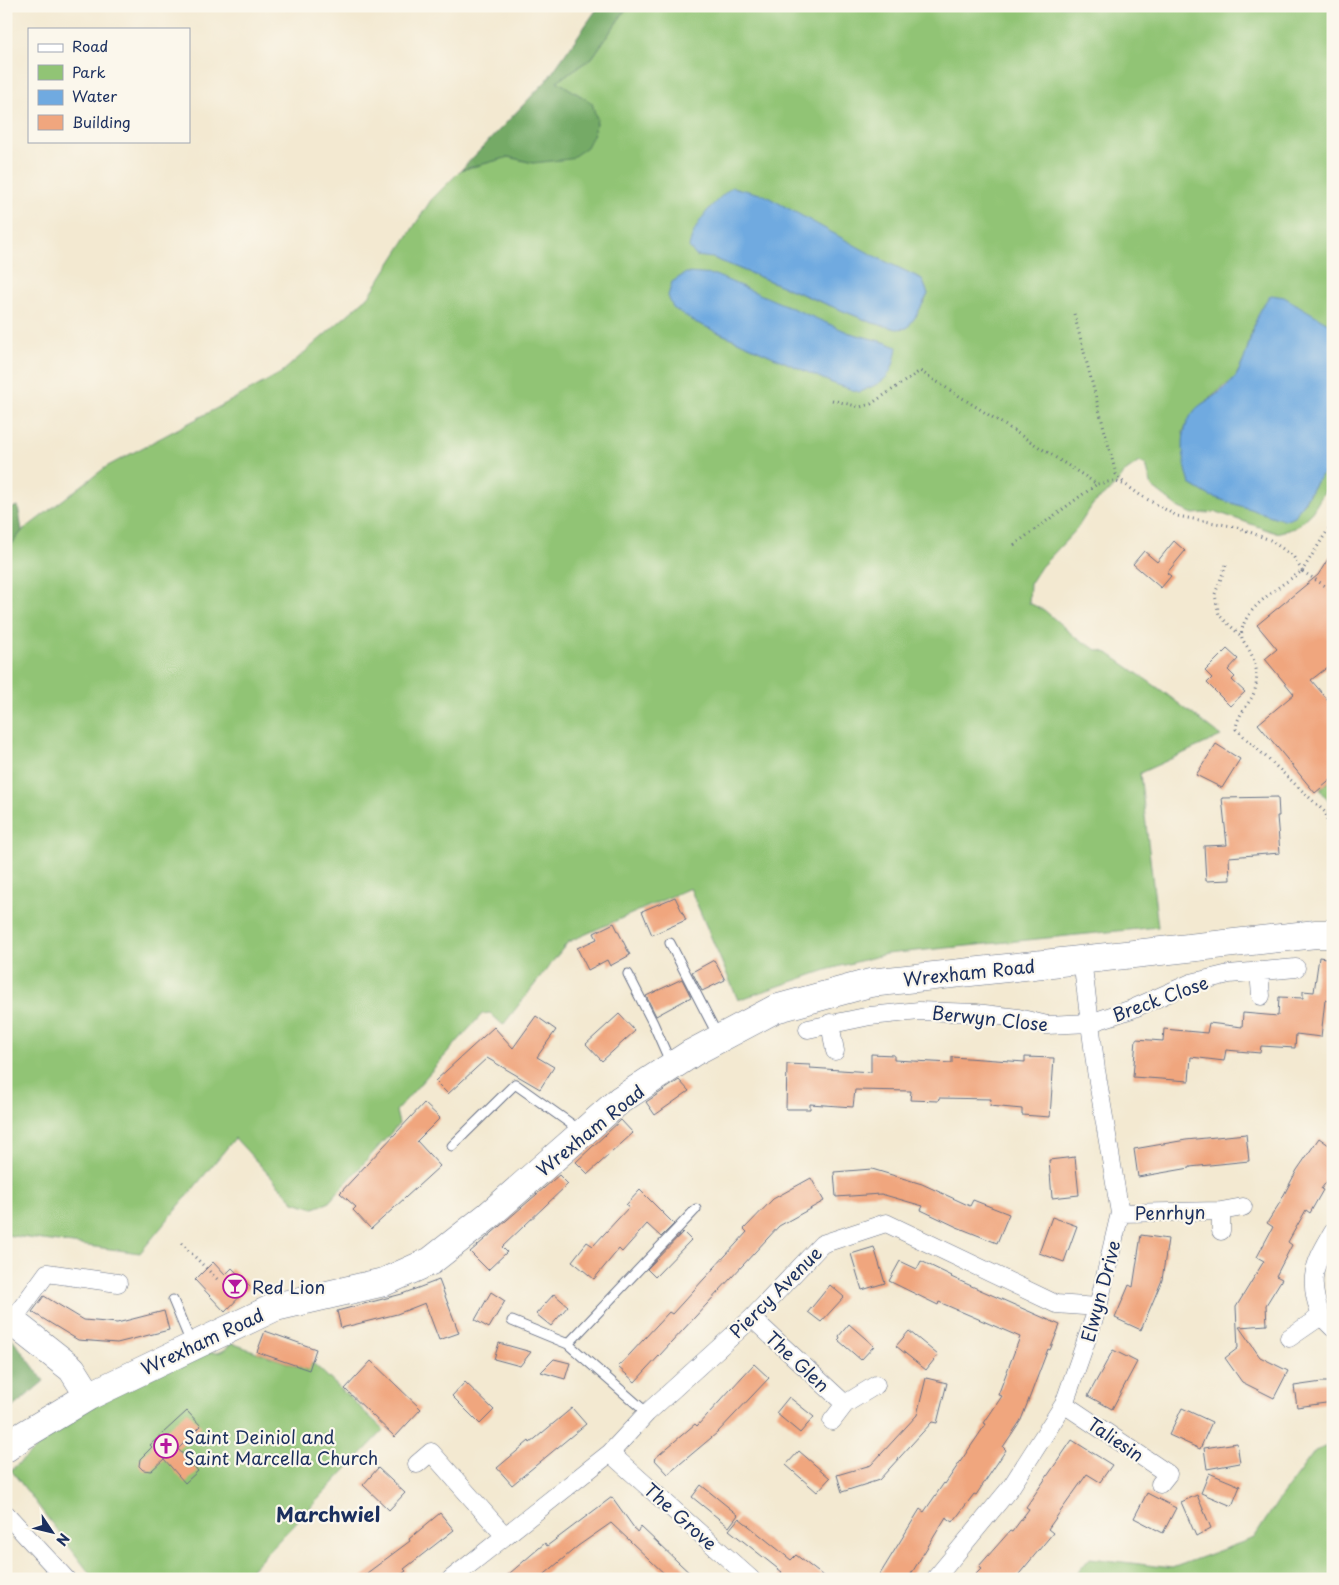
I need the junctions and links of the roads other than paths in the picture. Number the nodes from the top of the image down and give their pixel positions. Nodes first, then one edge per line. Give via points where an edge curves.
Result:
1 (1333, 934) edge
2 (670, 943) dead end
3 (1082, 960) junction
4 (1296, 968) dead end
5 (1259, 971) junction
6 (628, 974) dead end
7 (1261, 996) dead end
8 (830, 1023) junction
9 (1090, 1023) junction
10 (808, 1029) dead end
11 (719, 1038) junction
12 (835, 1051) dead end
13 (672, 1066) junction
14 (584, 1132) junction
15 (452, 1146) dead end
16 (1243, 1207) dead end
17 (696, 1209) dead end
18 (1221, 1211) junction
19 (1120, 1213) junction
20 (1221, 1231) dead end
21 (1333, 1232) edge
22 (118, 1283) dead end
23 (173, 1300) dead end
24 (1098, 1307) junction
25 (752, 1318) junction
26 (9, 1319) edge
27 (512, 1321) dead end
28 (1327, 1322) edge
29 (1289, 1338) dead end
30 (568, 1344) junction
31 (192, 1345) junction
32 (876, 1385) dead end
33 (89, 1396) junction
34 (845, 1404) junction
35 (1064, 1404) junction
36 (647, 1413) junction
37 (832, 1420) dead end
38 (6, 1448) edge
39 (610, 1453) junction
40 (417, 1464) dead end
41 (1167, 1473) dead end
42 (6, 1514) edge
43 (505, 1536) junction
44 (66, 1579) edge
45 (451, 1579) edge
46 (751, 1579) edge
47 (935, 1579) edge

1 - 3 main road, Wrexham Road
2 - 11 lane
3 - 9 street, Elwyn Drive
3 - 11 main road, Wrexham Road via 870,983 775,1010
4 - 5 street, Breck Close
5 - 7 street
5 - 9 street, Breck Close via 1191,982 1132,1009
6 - 13 lane
8 - 9 street, Berwyn Close via 919,1011 976,1013 1047,1025
8 - 10 street, Berwyn Close
8 - 12 street
9 - 19 street, Elwyn Drive
11 - 13 main road, Wrexham Road
13 - 14 main road, Wrexham Road via 620,1100
14 - 15 lane via 515,1084
14 - 31 main road, Wrexham Road via 431,1261 384,1282 275,1307
16 - 18 street, Penrhyn
17 - 30 lane
18 - 19 street, Penrhyn
18 - 20 street, Penrhyn
19 - 24 street, Elwyn Drive
21 - 28 street via 1317,1258 1313,1283 1315,1301
22 - 26 street via 45,1267
23 - 31 lane
24 - 25 street, Piercy Avenue via 1056,1304 886,1223 822,1244
24 - 35 street, Elwyn Drive
25 - 34 street, The Glen
25 - 36 street, Piercy Avenue
26 - 33 main road via 72,1369
27 - 30 lane
28 - 29 street
30 - 36 lane
31 - 33 main road, Wrexham Road
32 - 34 street, The Glen
33 - 38 main road, Wrexham Road
34 - 37 street, The Glen
35 - 41 street, Taliesin
35 - 47 street, Elwyn Drive via 1011,1487
36 - 39 street, Piercy Avenue
39 - 43 street, Piercy Avenue
39 - 46 street, The Grove
40 - 43 street via 430,1452
42 - 44 street
43 - 45 street, Piercy Avenue

